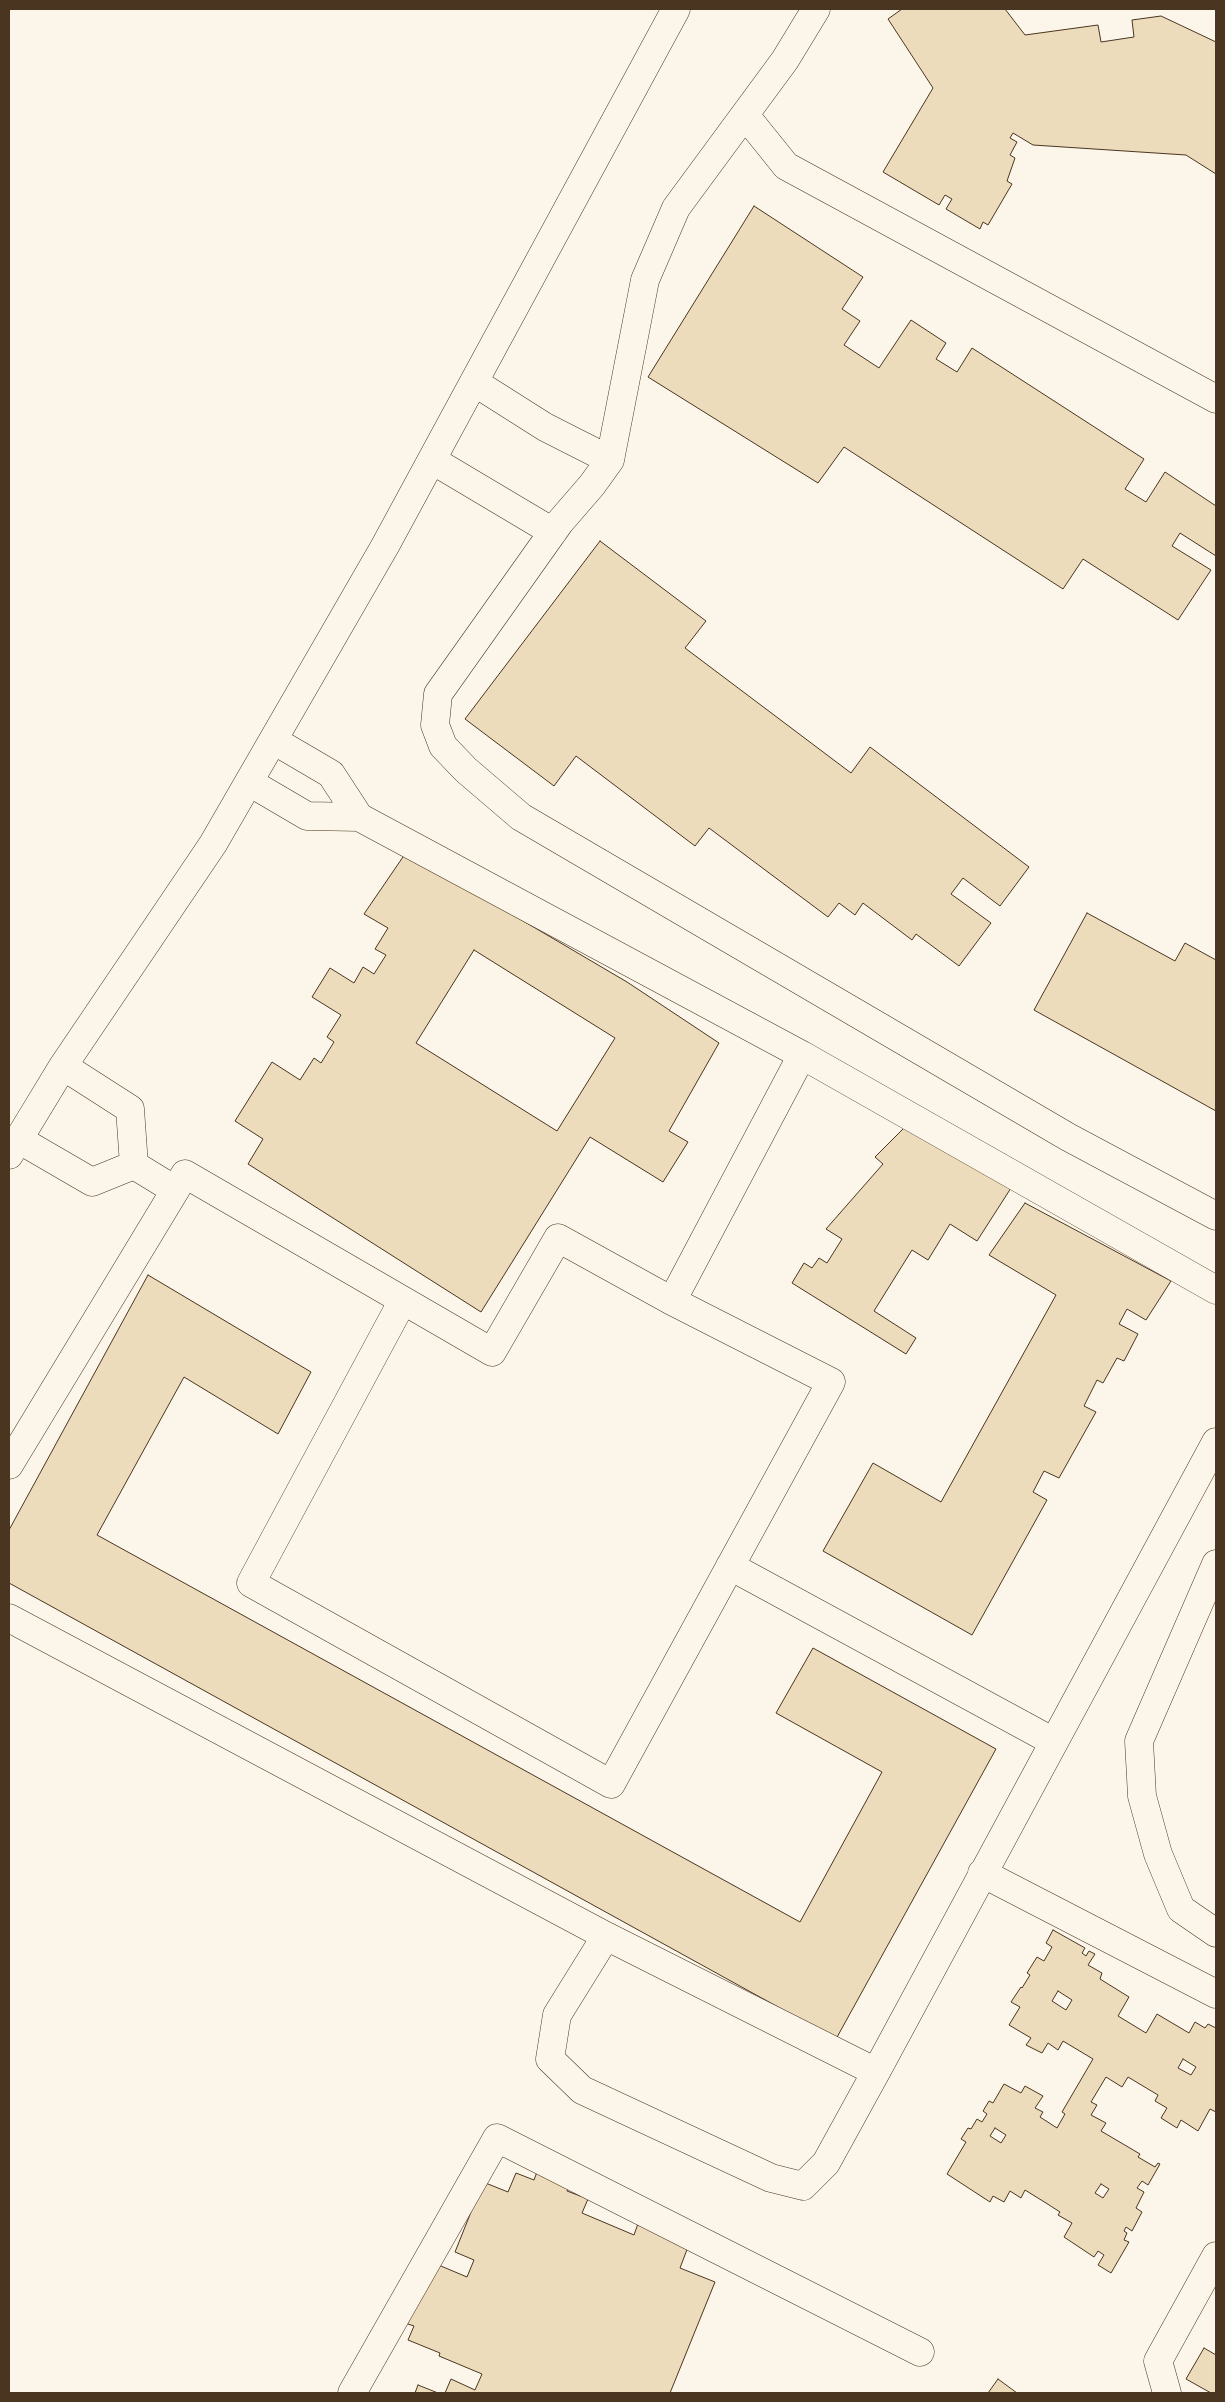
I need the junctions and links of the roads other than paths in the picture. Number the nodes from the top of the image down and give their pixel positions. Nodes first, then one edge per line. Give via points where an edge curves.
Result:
1 (676, 9) edge
2 (816, 9) edge
3 (745, 115) junction
4 (474, 382) junction
5 (1216, 399) edge
6 (432, 460) junction
7 (610, 460) junction
8 (554, 532) junction
9 (273, 740) junction
10 (249, 782) junction
11 (359, 817) junction
12 (802, 1055) junction
13 (62, 1066) junction
14 (13, 1147) edge
15 (134, 1165) junction
16 (175, 1190) junction
17 (1216, 1216) edge
18 (1216, 1290) edge
19 (672, 1301) junction
20 (402, 1302) junction
21 (1216, 1442) edge
22 (9, 1465) edge
23 (1216, 1564) edge
24 (730, 1566) junction
25 (9, 1618) edge
26 (1054, 1742) junction
27 (982, 1874) junction
28 (1216, 1933) edge
29 (606, 1936) junction
30 (1216, 1994) edge
31 (876, 2072) junction
32 (1216, 2256) edge
33 (920, 2352) dead end
34 (352, 2393) edge
35 (1167, 2393) edge

1 - 4 street
2 - 3 street via 785,60
3 - 5 street via 786,166
3 - 7 street via 676,208 645,280
4 - 6 street
4 - 7 street via 545,427
6 - 8 street
6 - 9 street
7 - 8 street
8 - 17 street via 438,694 435,725 443,746 466,770 530,822 1068,1137
9 - 10 street
9 - 11 street via 331,774
10 - 11 street via 307,816
10 - 13 street via 213,844
11 - 12 street
12 - 18 street
12 - 19 street
13 - 14 street
13 - 15 street via 130,1109
14 - 15 street via 92,1182
15 - 16 street
16 - 20 street via 185,1174
16 - 22 street
19 - 20 street via 558,1238 492,1352
19 - 24 street via 831,1382
20 - 24 street via 251,1583 611,1784
21 - 26 street
23 - 28 street via 1139,1741 1142,1796 1158,1854 1180,1909
24 - 26 street
25 - 29 street
26 - 27 street
27 - 30 street
27 - 31 street
29 - 31 street
29 - 31 street via 558,2015 550,2059 582,2090 772,2178 803,2186 826,2163
32 - 35 street via 1158,2361
33 - 34 street via 497,2138

